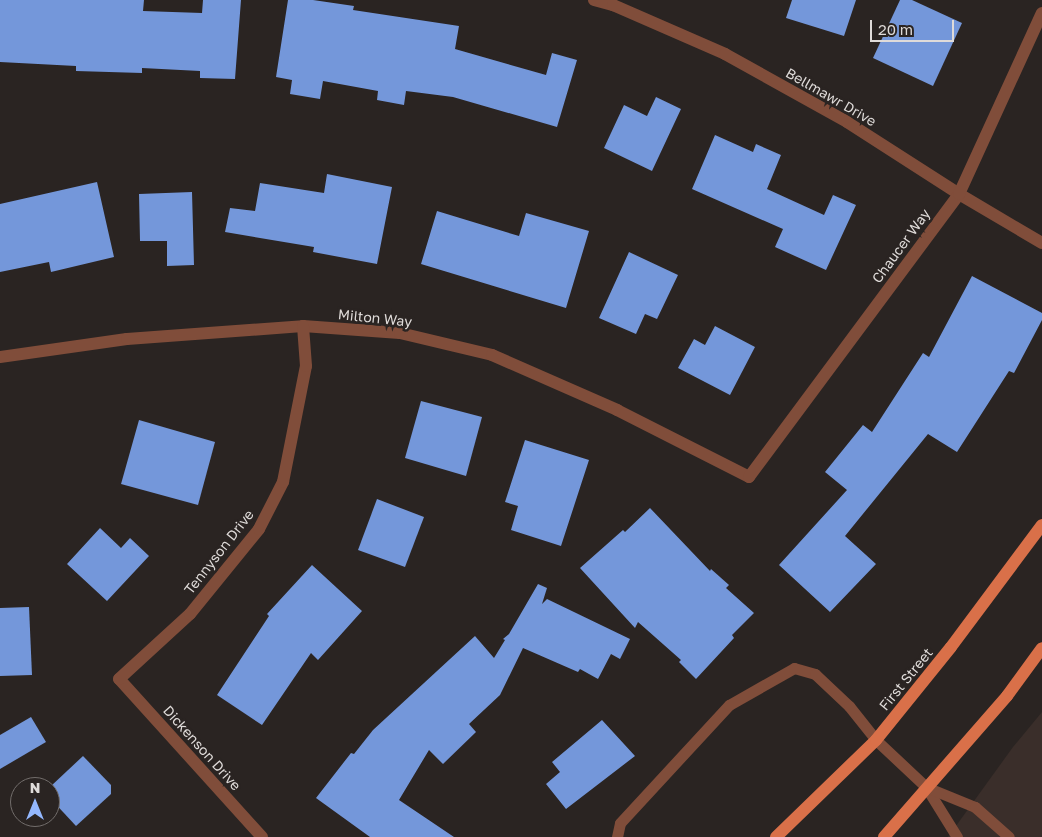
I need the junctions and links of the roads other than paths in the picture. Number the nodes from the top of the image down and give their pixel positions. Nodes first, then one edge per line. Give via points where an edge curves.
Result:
1 (594, 0) edge
2 (1042, 13) edge
3 (959, 194) junction
4 (1042, 243) edge
5 (304, 326) junction
6 (0, 357) edge
7 (750, 477) joint
8 (1042, 525) edge
9 (1042, 648) edge
10 (119, 679) joint
11 (876, 740) junction
12 (926, 788) junction
13 (262, 837) edge
14 (617, 837) edge
15 (776, 837) edge
16 (884, 837) edge
17 (958, 837) edge
18 (1009, 837) edge

1 - 3 street, Bellmawr Drive via 725,54 847,122
2 - 3 street, Chaucer Way
3 - 4 street, Bellmawr Drive
3 - 7 street, Chaucer Way
5 - 6 street, Milton Way via 127,339
5 - 7 street, Milton Way via 400,333 492,355 618,410
5 - 10 street, Tennyson Drive via 306,366 283,482 259,529 190,614
8 - 11 main road, First Street via 951,647
9 - 12 main road via 1006,696
10 - 13 street, Dickenson Drive
11 - 12 lane
11 - 14 lane via 849,706 815,674 794,668 729,705 620,823
11 - 15 main road, First Street
12 - 16 main road
12 - 17 lane
12 - 18 lane via 976,808

